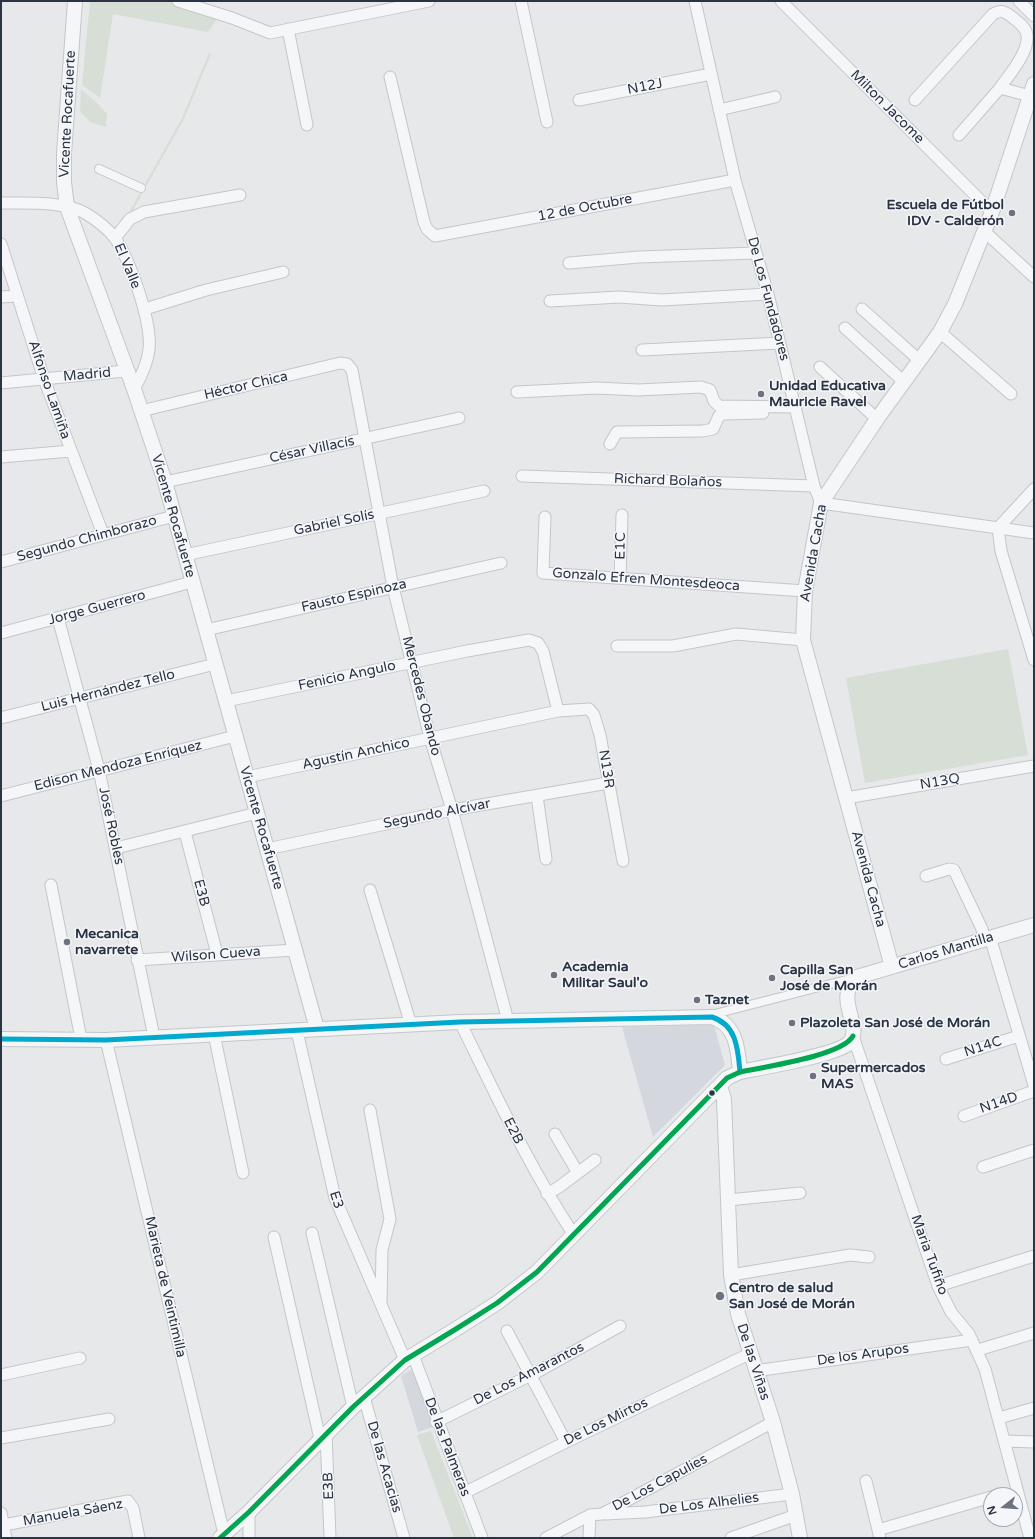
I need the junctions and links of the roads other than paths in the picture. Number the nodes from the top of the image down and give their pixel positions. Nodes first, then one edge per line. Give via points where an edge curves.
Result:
1 (75, 1) edge
2 (178, 1) edge
3 (429, 1) edge
4 (521, 1) edge
5 (695, 1) edge
6 (781, 1) edge
7 (1019, 1) edge
8 (1034, 16) edge
9 (288, 29) junction
10 (711, 74) junction
11 (390, 77) dead end
12 (1000, 88) junction
13 (1032, 90) edge
14 (775, 97) dead end
15 (579, 100) dead end
16 (915, 100) dead end
17 (719, 110) junction
18 (547, 122) dead end
19 (307, 125) dead end
20 (959, 135) dead end
21 (99, 169) dead end
22 (735, 180) junction
23 (140, 188) dead end
24 (240, 195) dead end
25 (1, 203) edge
26 (67, 207) junction
27 (992, 212) junction
28 (984, 232) junction
29 (115, 238) junction
30 (1, 244) edge
31 (756, 253) junction
32 (569, 263) dead end
33 (283, 272) dead end
34 (1034, 277) edge
35 (768, 294) junction
36 (17, 296) junction
37 (1, 297) edge
38 (550, 301) dead end
39 (145, 309) junction
40 (862, 309) dead end
41 (845, 328) dead end
42 (940, 332) junction
43 (780, 343) junction
44 (642, 350) dead end
45 (919, 360) junction
46 (350, 366) joint
47 (820, 367) dead end
48 (126, 371) junction
49 (44, 379) junction
50 (904, 382) junction
51 (1, 383) edge
52 (134, 389) junction
53 (517, 392) dead end
54 (1010, 394) dead end
55 (797, 410) junction
56 (141, 411) junction
57 (459, 418) dead end
58 (877, 419) junction
59 (366, 438) junction
60 (610, 444) dead end
61 (71, 451) junction
62 (1, 457) edge
63 (522, 476) dead end
64 (165, 482) junction
65 (814, 486) junction
66 (1034, 489) edge
67 (484, 492) dead end
68 (821, 503) junction
69 (379, 514) junction
70 (622, 515) dead end
71 (174, 516) junction
72 (545, 517) dead end
73 (998, 528) junction
74 (1034, 533) edge
75 (103, 534) junction
76 (185, 555) junction
77 (1, 562) edge
78 (501, 563) dead end
79 (620, 578) junction
80 (192, 582) junction
81 (393, 587) junction
82 (805, 591) junction
83 (58, 618) junction
84 (206, 630) junction
85 (1, 633) edge
86 (803, 640) junction
87 (617, 646) dead end
88 (1034, 660) edge
89 (412, 663) junction
90 (215, 664) junction
91 (81, 699) junction
92 (226, 701) junction
93 (558, 711) junction
94 (1, 718) edge
95 (235, 736) junction
96 (430, 738) junction
97 (1034, 766) edge
98 (99, 770) junction
99 (247, 778) junction
100 (608, 783) junction
101 (1, 796) edge
102 (537, 796) junction
103 (846, 798) junction
104 (452, 810) junction
105 (257, 813) junction
106 (185, 832) junction
107 (116, 848) junction
108 (267, 849) junction
109 (546, 859) dead end
110 (623, 861) dead end
111 (926, 876) dead end
112 (51, 885) dead end
113 (370, 890) dead end
114 (1034, 925) edge
115 (987, 938) junction
116 (295, 950) junction
117 (217, 954) junction
118 (137, 960) junction
119 (892, 967) junction
120 (857, 977) junction
121 (705, 1017) junction
122 (508, 1021) junction
123 (460, 1022) junction
124 (411, 1024) junction
125 (317, 1029) junction
126 (297, 1031) junction
127 (214, 1034) junction
128 (853, 1036) junction
129 (1020, 1036) junction
130 (154, 1037) junction
131 (81, 1039) junction
132 (1, 1040) edge
133 (106, 1040) junction
134 (946, 1059) dead end
135 (740, 1072) junction
136 (1034, 1085) edge
137 (720, 1087) junction
138 (1034, 1091) edge
139 (370, 1110) dead end
140 (964, 1116) dead end
141 (555, 1134) dead end
142 (1034, 1150) edge
143 (595, 1160) dead end
144 (983, 1167) dead end
145 (243, 1173) dead end
146 (578, 1173) junction
147 (800, 1193) dead end
148 (547, 1194) junction
149 (728, 1200) junction
150 (312, 1233) dead end
151 (574, 1236) junction
152 (274, 1237) dead end
153 (1034, 1256) edge
154 (869, 1257) dead end
155 (731, 1275) junction
156 (938, 1286) junction
157 (381, 1307) junction
158 (620, 1326) dead end
159 (507, 1331) dead end
160 (1034, 1333) edge
161 (972, 1340) junction
162 (978, 1350) junction
163 (749, 1354) junction
164 (409, 1357) junction
165 (80, 1358) dead end
166 (755, 1371) junction
167 (1, 1375) edge
168 (532, 1375) junction
169 (364, 1397) junction
170 (352, 1407) junction
171 (1034, 1408) edge
172 (999, 1418) junction
173 (109, 1419) dead end
174 (436, 1422) junction
175 (773, 1422) junction
176 (323, 1436) junction
177 (1, 1438) edge
178 (1005, 1441) junction
179 (566, 1442) junction
180 (1034, 1442) edge
181 (866, 1481) dead end
182 (464, 1493) junction
183 (792, 1494) junction
184 (983, 1499) edge
185 (249, 1512) junction
186 (602, 1514) junction
187 (796, 1515) junction
188 (590, 1516) junction
189 (2, 1518) edge
190 (879, 1534) edge
191 (222, 1536) edge
192 (6, 1538) edge
193 (139, 1538) edge
194 (249, 1538) edge
195 (330, 1538) edge
196 (404, 1538) edge
197 (482, 1538) edge
198 (546, 1538) edge
199 (589, 1538) edge
200 (731, 1538) edge
201 (800, 1538) edge
202 (1030, 1538) edge

1 - 26 street, Vicente Rocafuerte via 64,153
2 - 9 street via 270,33
3 - 9 street
4 - 18 street
5 - 10 street, De Los Fundadores
6 - 27 street, Milton Jacome
7 - 8 street
9 - 19 street
10 - 15 street, N12J
10 - 17 street, De Los Fundadores
11 - 22 street, 12 de Octubre via 424,222 427,229 436,236
12 - 13 street
12 - 16 street via 1016,66 1028,35 1023,27 1005,11 1000,10
12 - 20 street
13 - 27 street, Avenida Cacha
14 - 17 street
17 - 22 street, De Los Fundadores
21 - 23 street
22 - 31 street, De Los Fundadores
24 - 29 street via 144,212 130,220
25 - 26 street, El Valle
26 - 29 street, El Valle via 85,213
26 - 48 street, Vicente Rocafuerte
27 - 28 street, Avenida Cacha
28 - 34 street
28 - 42 street, Avenida Cacha via 955,304
29 - 39 street, El Valle
30 - 36 street, Alfonso Lamiña
31 - 32 street via 639,257
31 - 35 street, De Los Fundadores
33 - 39 street via 206,290
35 - 38 street via 662,300 619,297
35 - 43 street, De Los Fundadores
36 - 37 street
36 - 49 street, Alfonso Lamiña
39 - 52 street, El Valle via 148,351 143,373
40 - 45 street
41 - 50 street
42 - 45 street, Avenida Cacha
42 - 54 street
43 - 44 street
43 - 55 street, De Los Fundadores
45 - 50 street, Avenida Cacha
46 - 56 street, Héctor Chica via 340,363
46 - 59 street, Mercedes Obando
47 - 58 street
48 - 49 street, Madrid
48 - 52 street, Vicente Rocafuerte
49 - 51 street, Madrid
49 - 61 street, Alfonso Lamiña
50 - 58 street, Avenida Cacha
52 - 56 street, Vicente Rocafuerte
53 - 55 street via 701,387 710,390 719,406
55 - 60 street via 724,414 718,416 713,429 703,431 620,431 614,434
55 - 65 street, De Los Fundadores
56 - 64 street, Vicente Rocafuerte
57 - 59 street, César Villacís
58 - 68 street, Avenida Cacha
59 - 64 street, César Villacís
59 - 69 street, Mercedes Obando
61 - 62 street
61 - 75 street, Alfonso Lamiña
63 - 65 street, Richard Bolaños
64 - 71 street, Vicente Rocafuerte
65 - 68 street, De Los Fundadores
66 - 73 street
67 - 69 street, Gabriel Solís
68 - 73 street
68 - 82 street, Avenida Cacha
69 - 76 street, Gabriel Solís
69 - 81 street, Mercedes Obando
70 - 79 street, E1C
71 - 75 street, Segundo Chimborazo
71 - 76 street, Vicente Rocafuerte
72 - 79 street, Gonzalo Efren Montesdeoca via 543,573
73 - 74 street
73 - 88 street via 1001,551
75 - 77 street, Segundo Chimborazo
76 - 80 street, Vicente Rocafuerte
78 - 81 street, Fausto Espinoza
79 - 82 street, Gonzalo Efren Montesdeoca
80 - 83 street, Jorge Guerrero
80 - 84 street, Vicente Rocafuerte
81 - 84 street, Fausto Espinoza
81 - 89 street, Mercedes Obando
82 - 86 street, Avenida Cacha
83 - 85 street, Jorge Guerrero
83 - 91 street, José Robles
84 - 90 street, Vicente Rocafuerte
86 - 87 street via 736,634 673,646
86 - 103 street, Avenida Cacha
89 - 92 street, Fenicio Angulo
89 - 93 street, Fenicio Angulo via 517,641 535,641 543,651
89 - 96 street, Mercedes Obando
90 - 91 street, Luis Hernández Tello
90 - 92 street, Vicente Rocafuerte
91 - 94 street, Luis Hernández Tello
91 - 98 street, José Robles
92 - 95 street, Vicente Rocafuerte
93 - 96 street, Agustín Anchico
93 - 100 street, N13R via 585,708 593,712 600,735
95 - 98 street, Edison Mendoza Enríquez
95 - 99 street, Vicente Rocafuerte
96 - 99 street, Agustín Anchico
96 - 104 street, Mercedes Obando
97 - 103 street, N13Q
98 - 101 street, Edison Mendoza Enríquez
98 - 107 street, José Robles
99 - 105 street, Vicente Rocafuerte
100 - 102 street, Segundo Alcívar
100 - 110 street, N13R
102 - 104 street, Segundo Alcívar
102 - 109 street
103 - 119 street, Avenida Cacha
104 - 108 street, Segundo Alcívar
104 - 122 street, Mercedes Obando
105 - 106 street
105 - 108 street, Vicente Rocafuerte
106 - 107 street
106 - 117 street, E3B
107 - 118 street, José Robles
108 - 116 street, Vicente Rocafuerte
111 - 115 street via 949,869 954,870
112 - 131 street
113 - 124 street
114 - 115 street, Carlos Mantilla
115 - 119 street, Carlos Mantilla
115 - 129 street
116 - 117 street, Wilson Cueva
116 - 125 street, Vicente Rocafuerte
117 - 118 street, Wilson Cueva
118 - 130 street, José Robles
119 - 120 street, Carlos Mantilla
120 - 121 street
120 - 128 street via 846,993
121 - 122 street
121 - 135 street via 718,1019 732,1030
122 - 123 street
123 - 124 street
123 - 148 street, E2B
124 - 125 street
125 - 126 street
126 - 127 street
126 - 157 street, E3 via 334,1198
127 - 130 street
127 - 145 street
128 - 135 street via 844,1046 829,1052
128 - 156 street, Maria Tufiño
129 - 134 street, N14C
129 - 136 street
130 - 133 street
131 - 132 street
131 - 133 street
133 - 191 street, Marieta de Veintimilla
135 - 137 street via 730,1076
137 - 149 street, De las Viñas via 724,1099
137 - 151 street
138 - 140 street, N14D
139 - 157 street via 390,1220 382,1250
141 - 146 street
142 - 144 street
143 - 146 street
146 - 148 street
147 - 149 street
148 - 151 street, E2B
149 - 155 street, De las Viñas
150 - 170 street
151 - 164 street via 537,1272 497,1302
152 - 176 street, E3B
153 - 156 street
154 - 155 street via 850,1255
155 - 163 street, De las Viñas
156 - 161 street, Maria Tufiño via 951,1312
157 - 164 street, E3
158 - 168 street, De Los Amarantos
159 - 168 street
160 - 162 street
161 - 162 street, Maria Tufiño
161 - 166 street, De los Arupos
162 - 172 street, Maria Tufiño
163 - 166 street, De las Viñas
163 - 179 street, De Los Mirtos
164 - 169 street
164 - 174 street, De las Palmeras
165 - 167 street
166 - 175 street, De las Viñas
168 - 174 street, De Los Amarantos
168 - 179 street
169 - 170 street
169 - 196 street, De las Acacias
170 - 176 street
171 - 172 street
172 - 178 street, Maria Tufiño
173 - 177 street
174 - 182 street, De las Palmeras
175 - 183 street, De las Viñas
175 - 186 street, De Los Capulies
176 - 185 street
176 - 195 street, E3B
178 - 180 street
178 - 202 street, Maria Tufiño
179 - 182 street, De Los Mirtos
181 - 190 street
182 - 197 street, De las Palmeras
183 - 186 street, De Los Alhelies via 645,1512
183 - 187 street, De las Viñas
184 - 190 street
185 - 191 street
185 - 194 street
186 - 188 street, De Los Capulies
187 - 200 street
187 - 201 street, De las Viñas
188 - 198 street, De Los Capulies
188 - 199 street
189 - 192 street
189 - 193 street, Manuela Sáenz via 128,1501 133,1508

